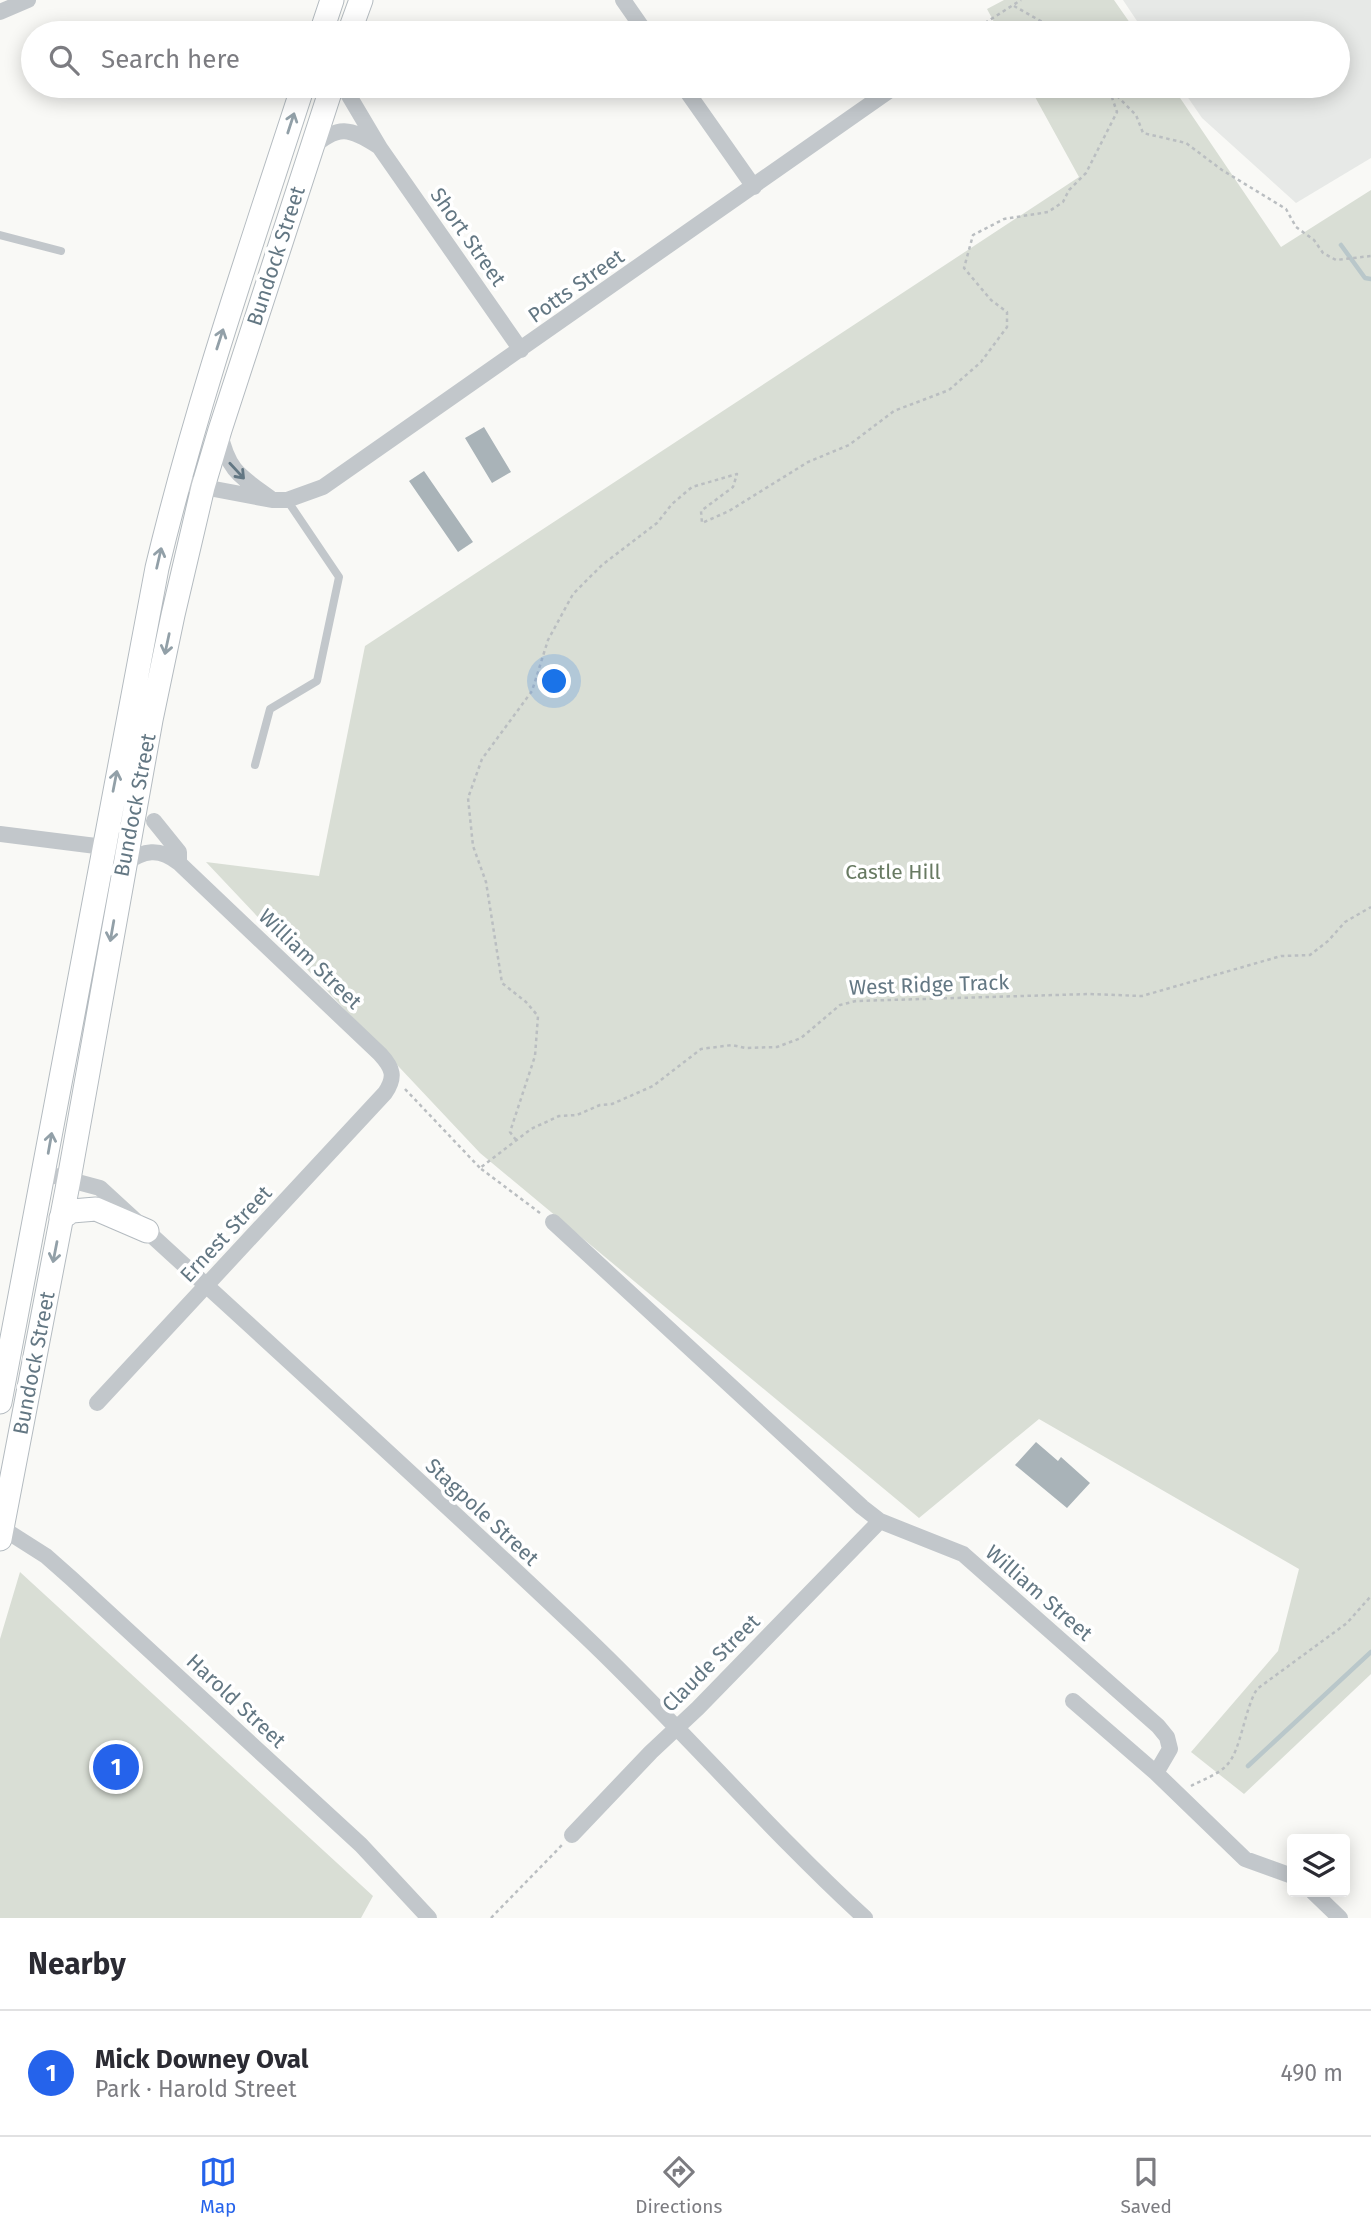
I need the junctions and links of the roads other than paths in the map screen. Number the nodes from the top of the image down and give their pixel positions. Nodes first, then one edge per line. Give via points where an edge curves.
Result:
1 (28, 0) edge
2 (331, 0) edge
3 (361, 0) edge
4 (623, 0) edge
5 (0, 12) edge
6 (325, 21) edge
7 (353, 21) edge
8 (638, 21) edge
9 (299, 98) edge
10 (328, 98) edge
11 (350, 98) edge
12 (691, 98) edge
13 (878, 98) edge
14 (380, 148) junction
15 (311, 149) junction
16 (754, 187) junction
17 (0, 235) edge
18 (61, 251) dead end
19 (521, 350) junction
20 (220, 430) junction
21 (177, 482) junction
22 (203, 487) junction
23 (280, 500) junction
24 (255, 765) dead end
25 (154, 821) dead end
26 (0, 834) edge
27 (128, 841) junction
28 (102, 848) junction
29 (178, 863) junction
30 (124, 864) junction
31 (385, 1093) joint
32 (44, 1173) junction
33 (69, 1179) junction
34 (61, 1218) junction
35 (553, 1222) road end
36 (147, 1231) junction
37 (206, 1286) junction
38 (0, 1402) edge
39 (97, 1404) dead end
40 (880, 1521) junction
41 (1, 1533) edge
42 (1073, 1701) dead end
43 (677, 1726) junction
44 (1156, 1773) junction
45 (572, 1835) road end
46 (1287, 1874) edge
47 (1318, 1897) edge
48 (429, 1918) edge
49 (865, 1918) edge
50 (1340, 1918) edge

1 - 5 street
2 - 6 main road
3 - 7 main road
4 - 8 street
21 -> 9 main road, Bundock Street
10 - 15 main road, Bundock Street
11 - 14 street, Short Street
12 - 16 street
13 - 16 street, Potts Street
14 - 15 street, Short Street via 359,134 338,131
14 - 19 street, Short Street
15 - 20 main road, Bundock Street
16 - 19 street, Potts Street
17 - 18 lane
19 - 23 street, Potts Street via 323,487
20 - 22 main road, Bundock Street
20 -> 23 street via 229,464
21 - 22 street
28 -> 21 main road, Bundock Street
22 - 23 street
22 -> 27 main road, Bundock Street
23 - 24 lane via 339,577 317,681 270,709
25 - 29 street, William Street via 179,852
26 - 28 street
27 - 28 street
27 - 30 main road, Bundock Street
32 -> 28 main road, Bundock Street
29 - 30 street, William Street via 168,854 148,851
29 - 31 street, William Street via 390,1065 392,1084
30 -> 33 main road, Bundock Street
31 - 37 street, Ernest Street
32 - 33 street, Stagpole Street
32 - 38 main road, Bundock Street
33 - 34 main road, Bundock Street
33 - 36 street, Stagpole Street via 100,1188
34 - 36 main road via 72,1211 96,1209
34 -> 41 main road, Bundock Street
35 - 40 street, William Street
36 - 37 street, Stagpole Street
37 - 39 street, Ernest Street
37 - 43 street, Stagpole Street
40 - 43 street, Claude Street
40 - 44 street, William Street via 963,1555 1158,1727 1170,1749
41 - 48 street, Harold Street via 46,1556 92,1597 361,1845
42 - 44 street
43 - 45 street, Claude Street
43 - 49 street, Stagpole Street
44 - 46 street via 1245,1858
47 - 50 street

